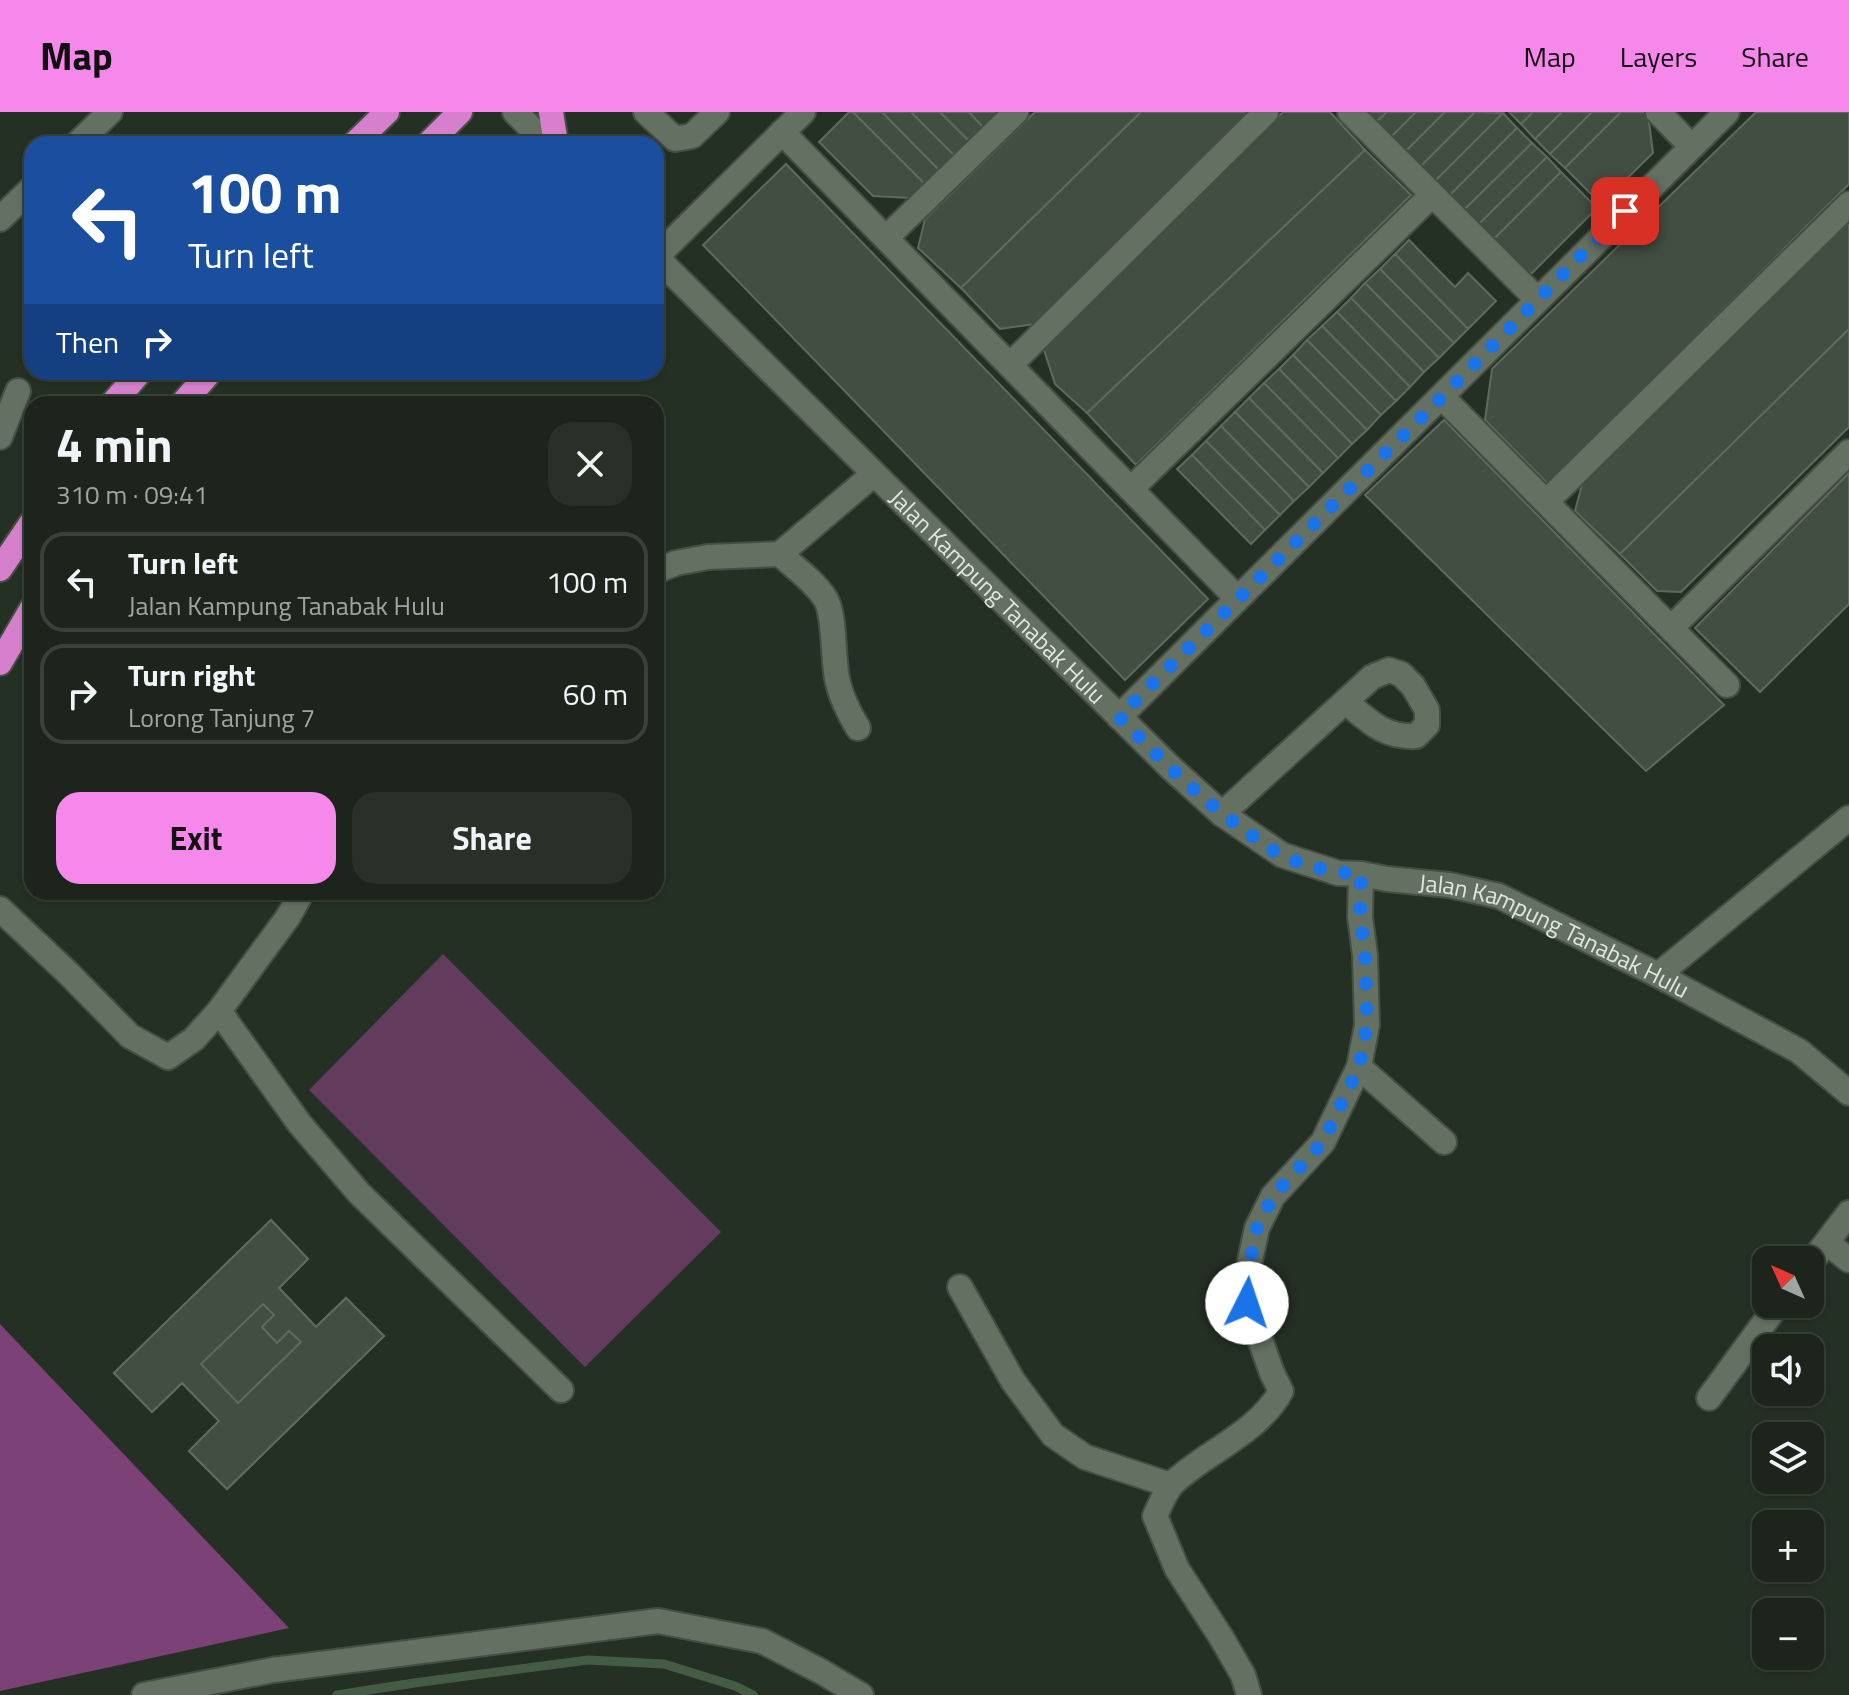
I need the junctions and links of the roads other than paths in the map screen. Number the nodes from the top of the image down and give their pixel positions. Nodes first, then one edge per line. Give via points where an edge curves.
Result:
1 (110, 112) edge
2 (460, 112) edge
3 (515, 112) edge
4 (551, 112) edge
5 (646, 112) edge
6 (717, 112) edge
7 (803, 112) edge
8 (1016, 112) edge
9 (1266, 112) edge
10 (1350, 112) edge
11 (1658, 112) edge
12 (1727, 112) edge
13 (782, 132) junction
14 (85, 136) edge
15 (436, 136) edge
16 (539, 136) edge
17 (555, 136) edge
18 (1691, 146) junction
19 (1432, 195) junction
20 (24, 196) edge
21 (1849, 204) edge
22 (0, 219) edge
23 (886, 238) junction
24 (664, 249) edge
25 (664, 265) edge
26 (1537, 299) junction
27 (1010, 365) junction
28 (133, 380) edge
29 (203, 380) edge
30 (18, 391) dead end
31 (119, 396) edge
32 (189, 396) edge
33 (1442, 397) junction
34 (0, 437) edge
35 (1849, 452) edge
36 (874, 474) junction
37 (1131, 489) junction
38 (1546, 502) junction
39 (24, 534) edge
40 (780, 554) junction
41 (664, 568) edge
42 (0, 569) edge
43 (1237, 598) junction
44 (24, 622) edge
45 (1671, 628) junction
46 (0, 663) edge
47 (1727, 685) dead end
48 (1346, 702) dead end
49 (1119, 717) junction
50 (858, 728) dead end
51 (1222, 814) junction
52 (1849, 818) edge
53 (1361, 874) junction
54 (298, 900) edge
55 (0, 909) edge
56 (1658, 975) junction
57 (219, 1011) junction
58 (1359, 1067) junction
59 (1849, 1093) edge
60 (1444, 1142) dead end
61 (1849, 1213) edge
62 (1827, 1243) junction
63 (1824, 1247) edge
64 (1849, 1260) edge
65 (960, 1287) dead end
66 (1768, 1318) edge
67 (561, 1390) dead end
68 (1709, 1398) dead end
69 (1170, 1485) junction
70 (144, 1695) edge
71 (861, 1695) edge
72 (1249, 1695) edge

1 - 14 street
2 - 15 highway
3 - 16 street
4 - 17 highway
5 - 6 street via 675,139 692,136
7 - 13 street
8 - 23 street
9 - 27 street
10 - 19 street
11 - 18 street
12 - 18 street
13 - 23 street
13 - 24 street
18 - 26 street
19 - 26 street
19 - 37 street
20 - 22 street
21 - 38 street
23 - 27 street
25 - 36 street, Jalan Kampung Tanabak Hulu
26 - 33 street
27 - 37 street
28 - 31 highway
29 - 32 highway
30 - 34 street
33 - 38 street
33 - 43 street
35 - 45 street
36 - 40 street
36 - 49 street, Jalan Kampung Tanabak Hulu
37 - 43 street
38 - 45 street
39 - 42 highway
40 - 41 street via 708,557
40 - 50 street via 827,600 837,681
43 - 49 street
44 - 46 highway
45 - 47 street
48 - 51 street
49 - 51 street, Jalan Kampung Tanabak Hulu
51 - 53 street, Jalan Kampung Tanabak Hulu via 1282,855 1338,873
52 - 56 street
53 - 56 street, Jalan Kampung Tanabak Hulu via 1499,896
53 - 58 street via 1367,1025
54 - 57 street
55 - 57 street via 130,1036 168,1057 194,1039
56 - 59 street, Jalan Kampung Tanabak Hulu via 1799,1051
57 - 67 street via 299,1123 359,1193
58 - 60 street
58 - 69 street via 1323,1142 1273,1196 1257,1228 1247,1303 1281,1391 1255,1423
61 - 62 street
62 - 63 street
62 - 64 street
65 - 69 street via 1013,1381 1053,1435 1085,1457
66 - 68 street
69 - 72 street via 1155,1516 1177,1569 1243,1675
70 - 71 street via 273,1670 658,1621 762,1641

